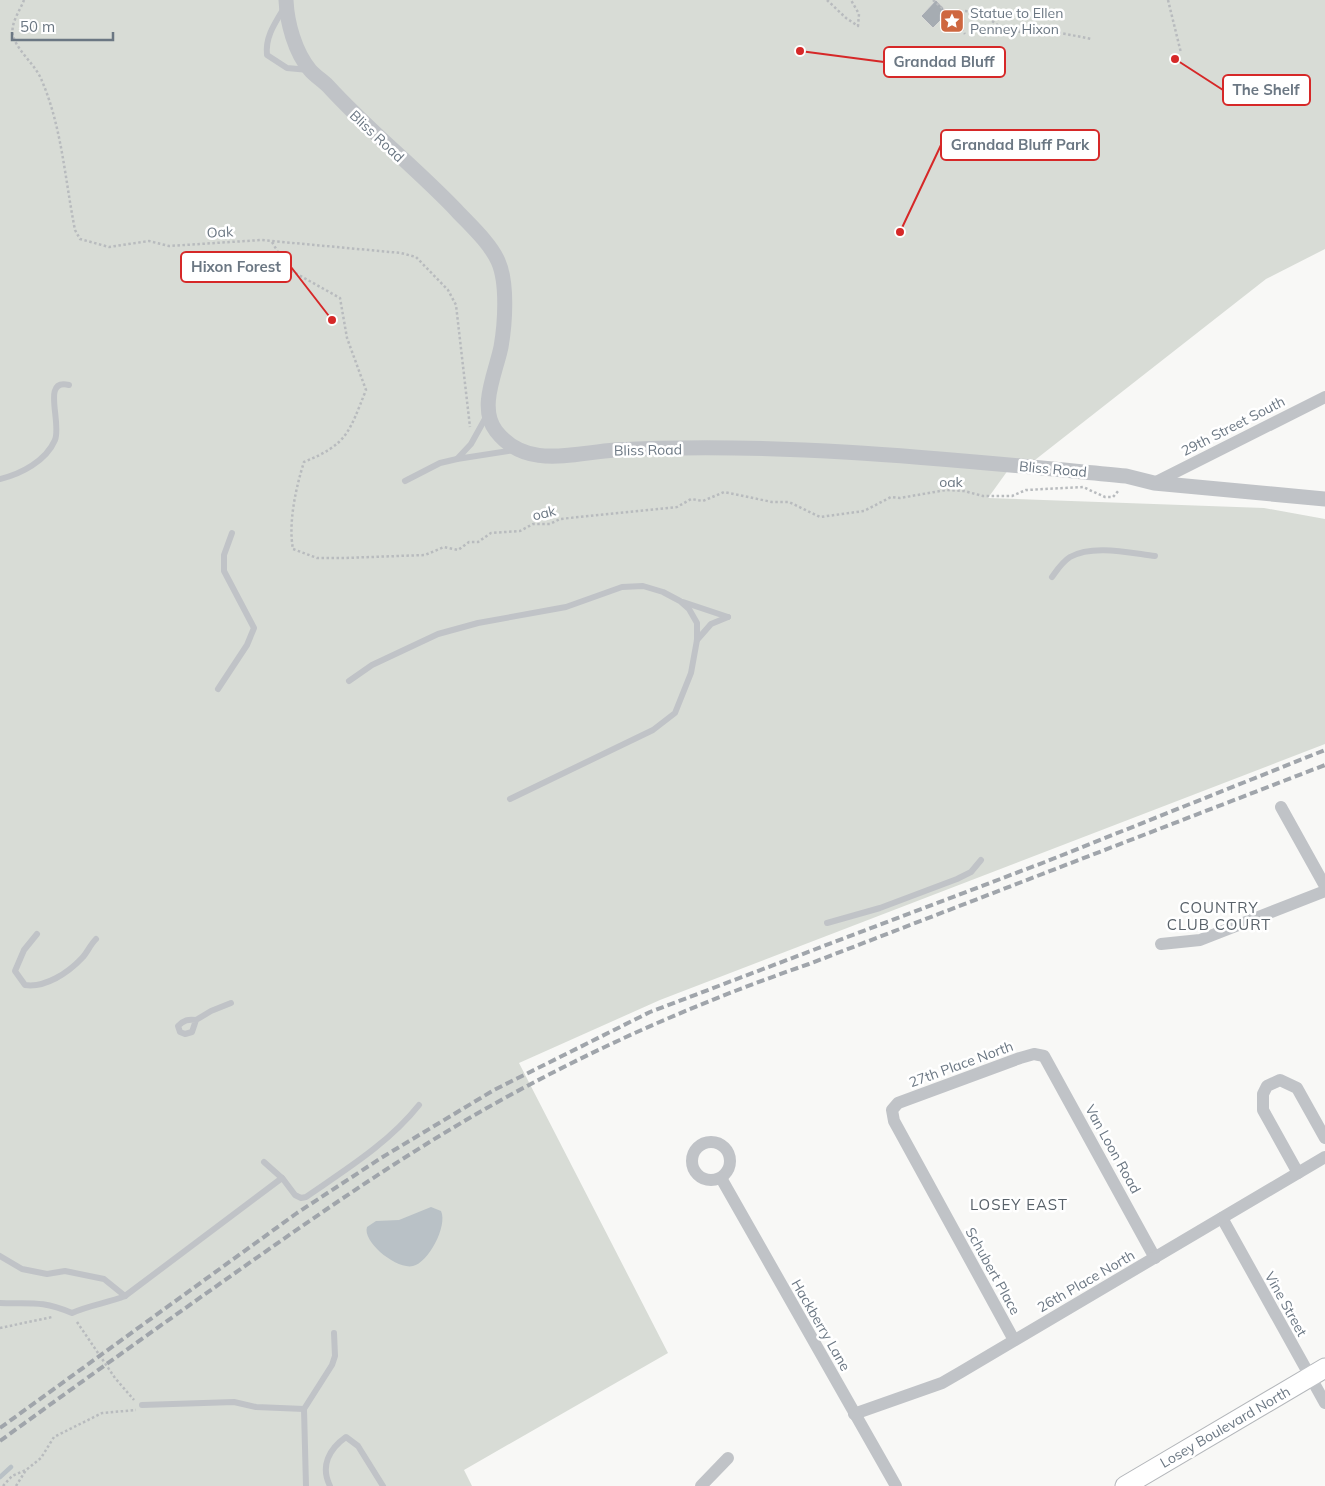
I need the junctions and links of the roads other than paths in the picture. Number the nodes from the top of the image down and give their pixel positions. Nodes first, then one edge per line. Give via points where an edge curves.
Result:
1 (286, 3) edge
2 (310, 70) junction
3 (70, 385) dead end
4 (1325, 397) edge
5 (489, 412) junction
6 (516, 450) junction
7 (457, 459) junction
8 (0, 479) edge
9 (405, 481) dead end
10 (1154, 483) junction
11 (1325, 499) edge
12 (232, 533) dead end
13 (1155, 556) dead end
14 (1052, 578) dead end
15 (680, 601) junction
16 (697, 640) junction
17 (349, 681) dead end
18 (218, 689) dead end
19 (510, 799) dead end
20 (1281, 807) dead end
21 (981, 860) dead end
22 (1325, 886) edge
23 (1325, 890) edge
24 (827, 923) dead end
25 (37, 934) dead end
26 (96, 939) dead end
27 (1161, 944) dead end
28 (231, 1003) dead end
29 (196, 1020) dead end
30 (1044, 1056) joint
31 (419, 1105) dead end
32 (892, 1110) joint
33 (1325, 1138) edge
34 (1325, 1157) edge
35 (264, 1162) dead end
36 (1298, 1173) junction
37 (282, 1178) junction
38 (721, 1178) dead end
39 (1222, 1218) junction
40 (0, 1256) edge
41 (1155, 1258) junction
42 (125, 1296) junction
43 (0, 1303) edge
44 (334, 1333) dead end
45 (1014, 1340) junction
46 (1318, 1373) edge
47 (1325, 1403) edge
48 (142, 1405) road end
49 (304, 1409) junction
50 (854, 1414) junction
51 (728, 1458) dead end
52 (306, 1486) edge
53 (330, 1486) edge
54 (383, 1486) edge
55 (701, 1486) edge
56 (896, 1486) edge
57 (1125, 1486) edge

1 - 2 street, Bliss Road via 289,26
1 - 2 lane via 271,29 267,55 286,68
2 - 5 street, Bliss Road via 447,201 497,260 503,281 504,324 489,394
3 - 8 lane via 57,385 53,392 57,428 51,448 22,472
4 - 10 street, 29th Street South
5 - 6 street, Bliss Road via 491,424 498,434
5 - 7 lane via 472,442
6 - 7 lane
6 - 10 street, Bliss Road via 541,456 630,449 826,452 1126,476
7 - 9 lane via 440,463
10 - 11 street, Bliss Road
12 - 18 lane via 224,556 224,571 254,628 247,645
13 - 14 lane via 1111,552 1078,554 1059,567
15 - 16 lane via 697,623
15 - 16 lane via 728,617 710,624
15 - 17 lane via 643,586 622,587 566,607 478,623 438,634 372,665
16 - 19 lane via 691,673 675,713 666,722
20 - 22 street
21 - 24 lane via 971,872 957,879 854,917
23 - 27 street via 1200,940
25 - 26 lane via 17,962 15,971 25,985 41,985 71,968
28 - 29 lane
30 - 32 street, 27th Place North via 1034,1054 1020,1058 898,1103
30 - 41 street, Van Loon Road
31 - 37 lane via 403,1125 306,1197 295,1195
32 - 45 street, Schubert Place via 894,1121
33 - 36 street via 1297,1088 1280,1080 1266,1086 1263,1110
34 - 36 street, 26th Place North
35 - 37 lane
36 - 39 street, 26th Place North
37 - 42 lane
38 - 50 street, Hackberry Lane
39 - 41 street, 26th Place North
39 - 46 street, Vine Street
40 - 42 lane via 22,1269 47,1274 65,1271 104,1279
41 - 45 street, 26th Place North
42 - 43 lane via 72,1313 36,1302
44 - 49 lane via 332,1365
45 - 50 street, 26th Place North via 942,1383
46 - 47 street, Vine Street
46 - 57 main road, Losey Boulevard North
48 - 49 lane via 234,1402 256,1407
49 - 52 lane
50 - 56 street, Hackberry Lane
51 - 55 street
53 - 54 lane via 324,1474 327,1461 335,1445 346,1437 358,1446

